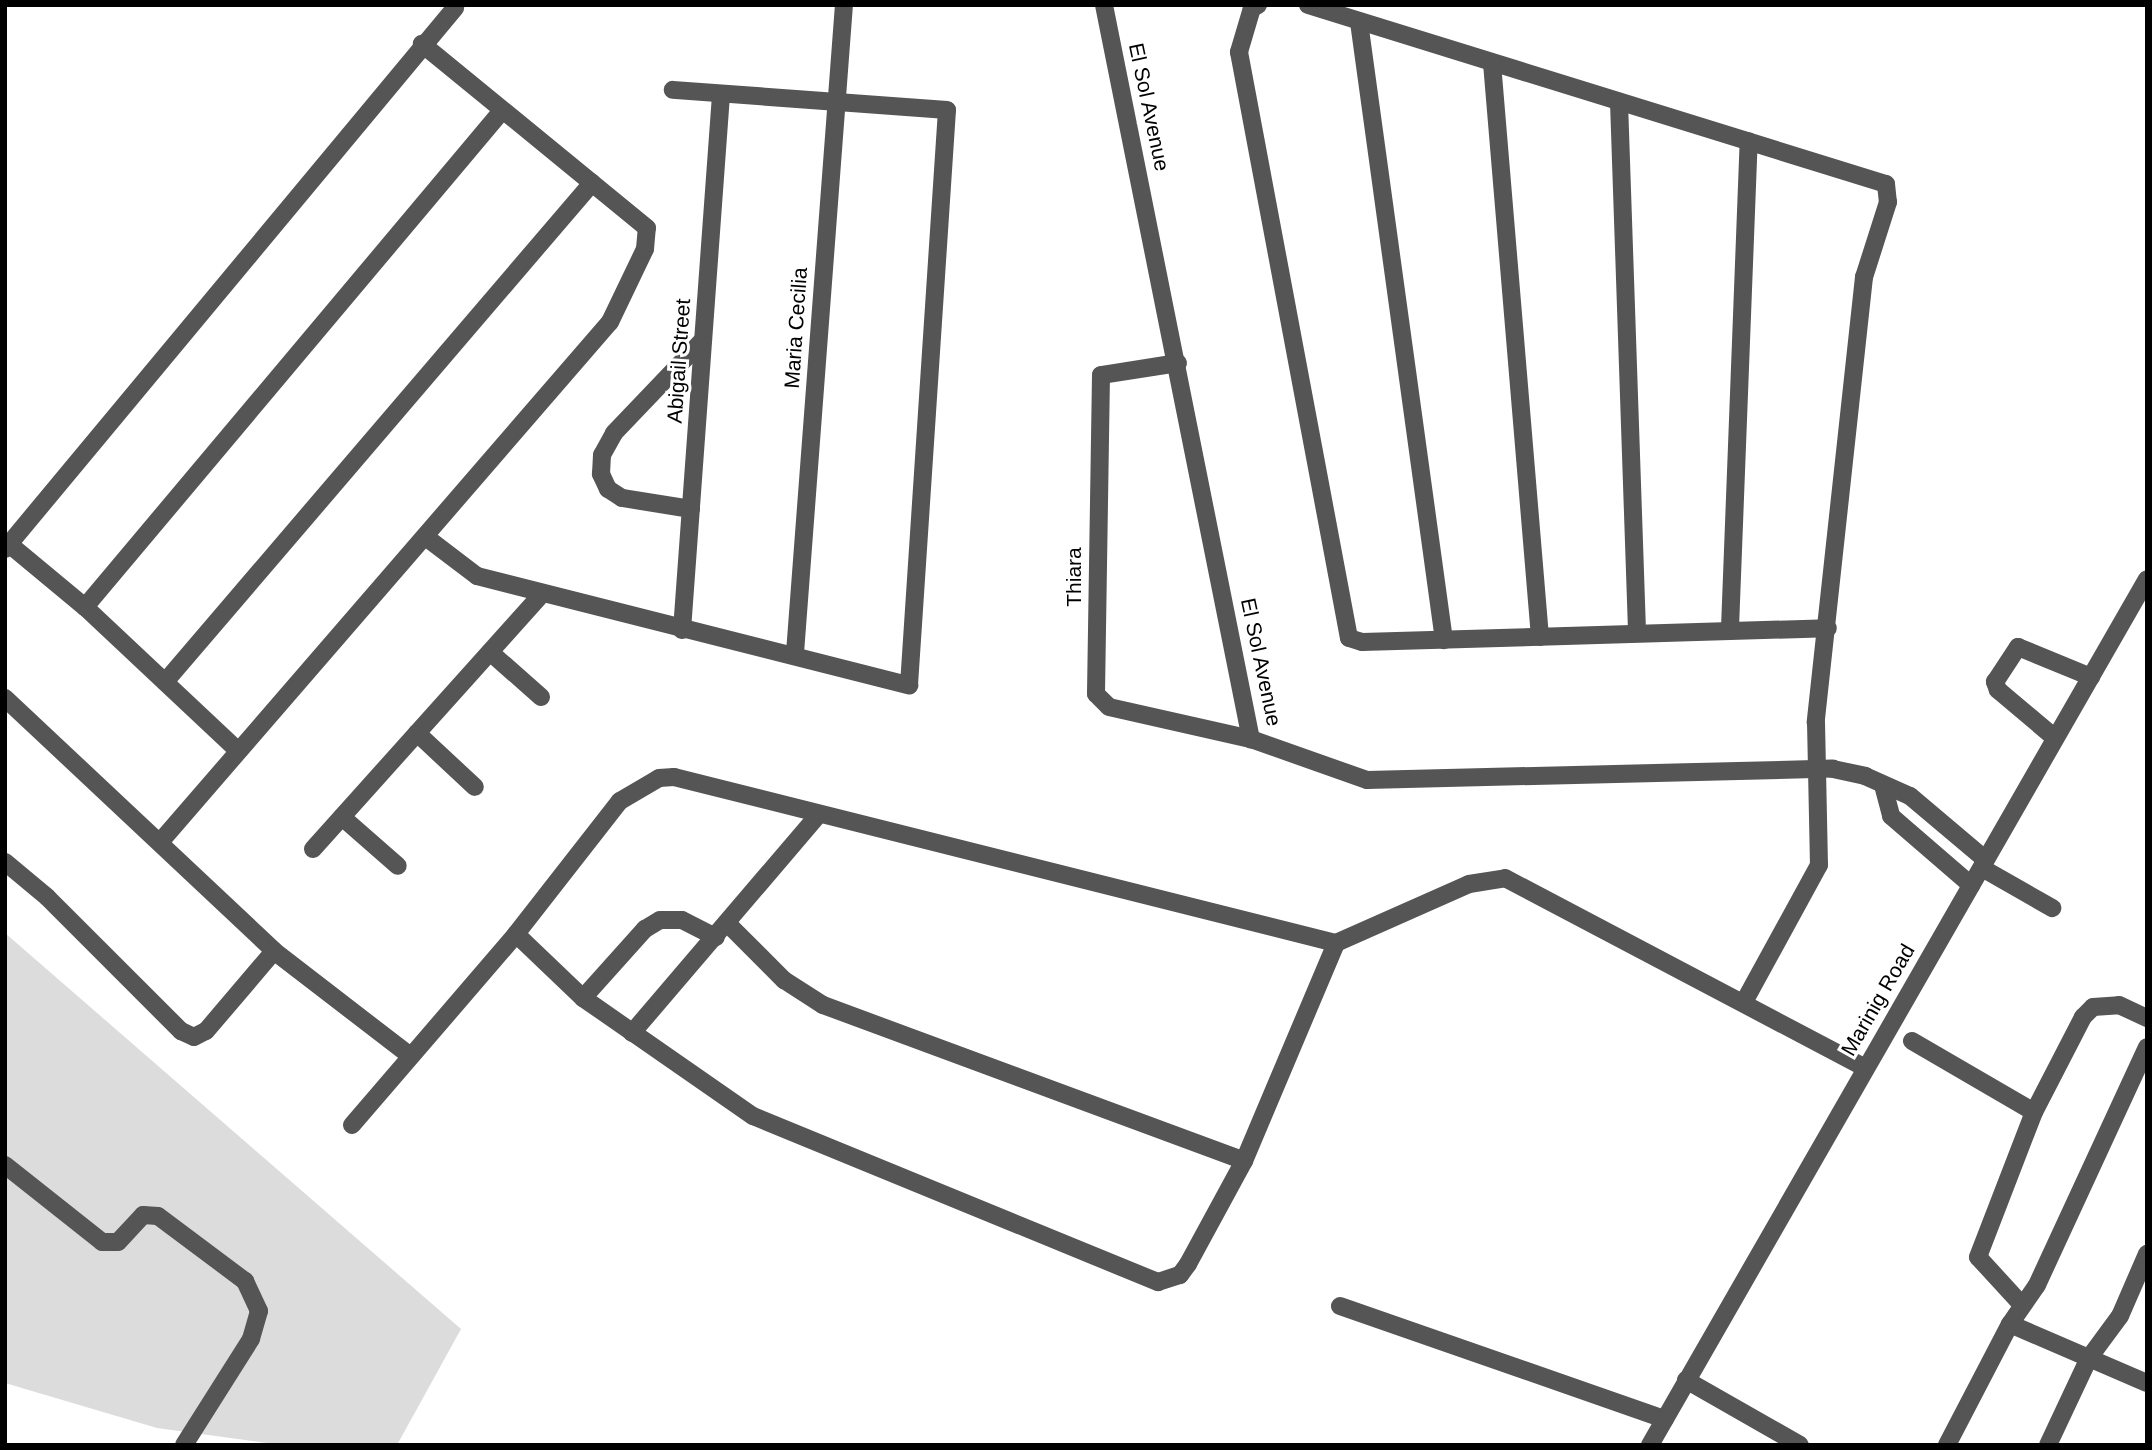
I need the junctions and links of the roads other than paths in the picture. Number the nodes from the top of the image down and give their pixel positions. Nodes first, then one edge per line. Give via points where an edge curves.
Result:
1 (844, 5) edge
2 (1104, 5) edge
3 (1258, 5) edge
4 (1308, 5) edge
5 (455, 8) dead end
6 (1359, 22) junction
7 (422, 44) junction
8 (1492, 63) junction
9 (673, 90) dead end
10 (721, 95) junction
11 (835, 101) junction
12 (1619, 102) junction
13 (501, 112) junction
14 (1749, 141) junction
15 (592, 183) junction
16 (703, 340) junction
17 (1178, 363) junction
18 (691, 509) junction
19 (427, 538) junction
20 (7, 547) edge
21 (2147, 579) edge
22 (541, 595) junction
23 (85, 607) junction
24 (1731, 628) junction
25 (1828, 628) junction
26 (682, 630) junction
27 (1636, 632) junction
28 (1540, 636) junction
29 (1444, 640) junction
30 (490, 652) junction
31 (795, 653) junction
32 (2091, 677) junction
33 (165, 682) junction
34 (541, 697) dead end
35 (5, 698) edge
36 (417, 733) junction
37 (1251, 738) junction
38 (2055, 738) junction
39 (236, 749) junction
40 (1815, 767) junction
41 (475, 786) dead end
42 (1884, 789) junction
43 (818, 815) junction
44 (342, 817) junction
45 (1938, 820) junction
46 (161, 841) junction
47 (1920, 841) junction
48 (313, 849) dead end
49 (5, 862) edge
50 (1984, 864) junction
51 (398, 866) dead end
52 (1971, 885) junction
53 (2052, 908) dead end
54 (721, 930) junction
55 (516, 934) junction
56 (1336, 943) junction
57 (274, 951) junction
58 (583, 998) junction
59 (1744, 1002) junction
60 (2147, 1018) edge
61 (632, 1032) junction
62 (1912, 1041) dead end
63 (2147, 1047) edge
64 (409, 1055) junction
65 (1865, 1068) junction
66 (2034, 1112) junction
67 (352, 1125) dead end
68 (1244, 1161) junction
69 (5, 1165) edge
70 (2147, 1254) edge
71 (2022, 1305) junction
72 (1340, 1306) dead end
73 (2010, 1324) junction
74 (2089, 1358) junction
75 (1686, 1380) junction
76 (2147, 1383) edge
77 (1665, 1419) junction
78 (184, 1445) edge
79 (1650, 1445) edge
80 (1800, 1445) edge
81 (1947, 1445) edge
82 (2048, 1445) edge

1 - 11 street, Maria Cecilia
2 - 17 street, El Sol Avenue
3 - 29 street via 1252,8 1239,52 1349,638 1362,642
4 - 6 street
5 - 7 street
6 - 8 street
6 - 29 street
7 - 13 street
7 - 20 street
8 - 12 street
8 - 28 street
9 - 10 street
10 - 11 street
10 - 16 street, Abigail Street
11 - 31 street, Maria Cecilia
11 - 31 street via 947,110 909,685
12 - 14 street
12 - 27 street
13 - 15 street
13 - 23 street
14 - 24 street
14 - 25 street via 1886,184 1888,202 1864,276
15 - 19 street via 646,228 645,249 610,322
15 - 33 street
16 - 18 street, Abigail Street
16 - 18 street via 614,433 602,455 601,474 608,489 622,498
17 - 37 street, El Sol Avenue
17 - 37 street, Thiara via 1101,375 1096,694 1109,707
18 - 26 street, Abigail Street
19 - 22 street via 477,576
19 - 39 street
20 - 23 street
21 - 32 street, Marinig Road
22 - 26 street
22 - 30 street
23 - 33 street
24 - 25 street
24 - 27 street
25 - 40 street
26 - 31 street
27 - 28 street
28 - 29 street
30 - 34 street
30 - 36 street
32 - 38 street, Marinig Road
32 - 38 street via 2018,647 1995,682 1998,690
33 - 39 street
35 - 46 street
36 - 41 street
36 - 44 street
37 - 40 street, El Sol Avenue via 1367,780
38 - 50 street, Marinig Road
39 - 46 street
40 - 42 street, El Sol Avenue via 1853,772
40 - 59 street via 1819,865
42 - 45 street, El Sol Avenue via 1910,796
42 - 47 street via 1891,816
43 - 54 street
43 - 55 street via 674,777 659,778 620,801
43 - 56 street
44 - 48 street
44 - 51 street
45 - 47 street
45 - 50 street, El Sol Avenue
46 - 57 street
47 - 52 street
49 - 57 street via 181,1031 194,1037 206,1031
50 - 52 street, Marinig Road
50 - 53 street, El Sol Avenue
52 - 65 street, Marinig Road
54 - 58 street via 682,920 660,920 645,929
54 - 61 street
54 - 68 street via 823,1005
55 - 58 street
55 - 64 street
56 - 59 street via 1469,884 1505,878
56 - 68 street
57 - 64 street
58 - 61 street
59 - 65 street
60 - 66 street via 2119,1005 2094,1007 2083,1017
61 - 68 street via 753,1116 1147,1280 1180,1275
62 - 66 street
63 - 71 street via 2037,1285
64 - 67 street
65 - 75 street, Marinig Road
66 - 71 street via 1978,1257
69 - 78 street via 102,1242 118,1242 143,1215 158,1216 245,1281 259,1311 251,1339
70 - 74 street via 2120,1316
71 - 73 street
72 - 77 street
73 - 74 street
73 - 81 street
74 - 76 street
74 - 82 street
75 - 77 street, Marinig Road
75 - 80 street
77 - 79 street, Marinig Road

